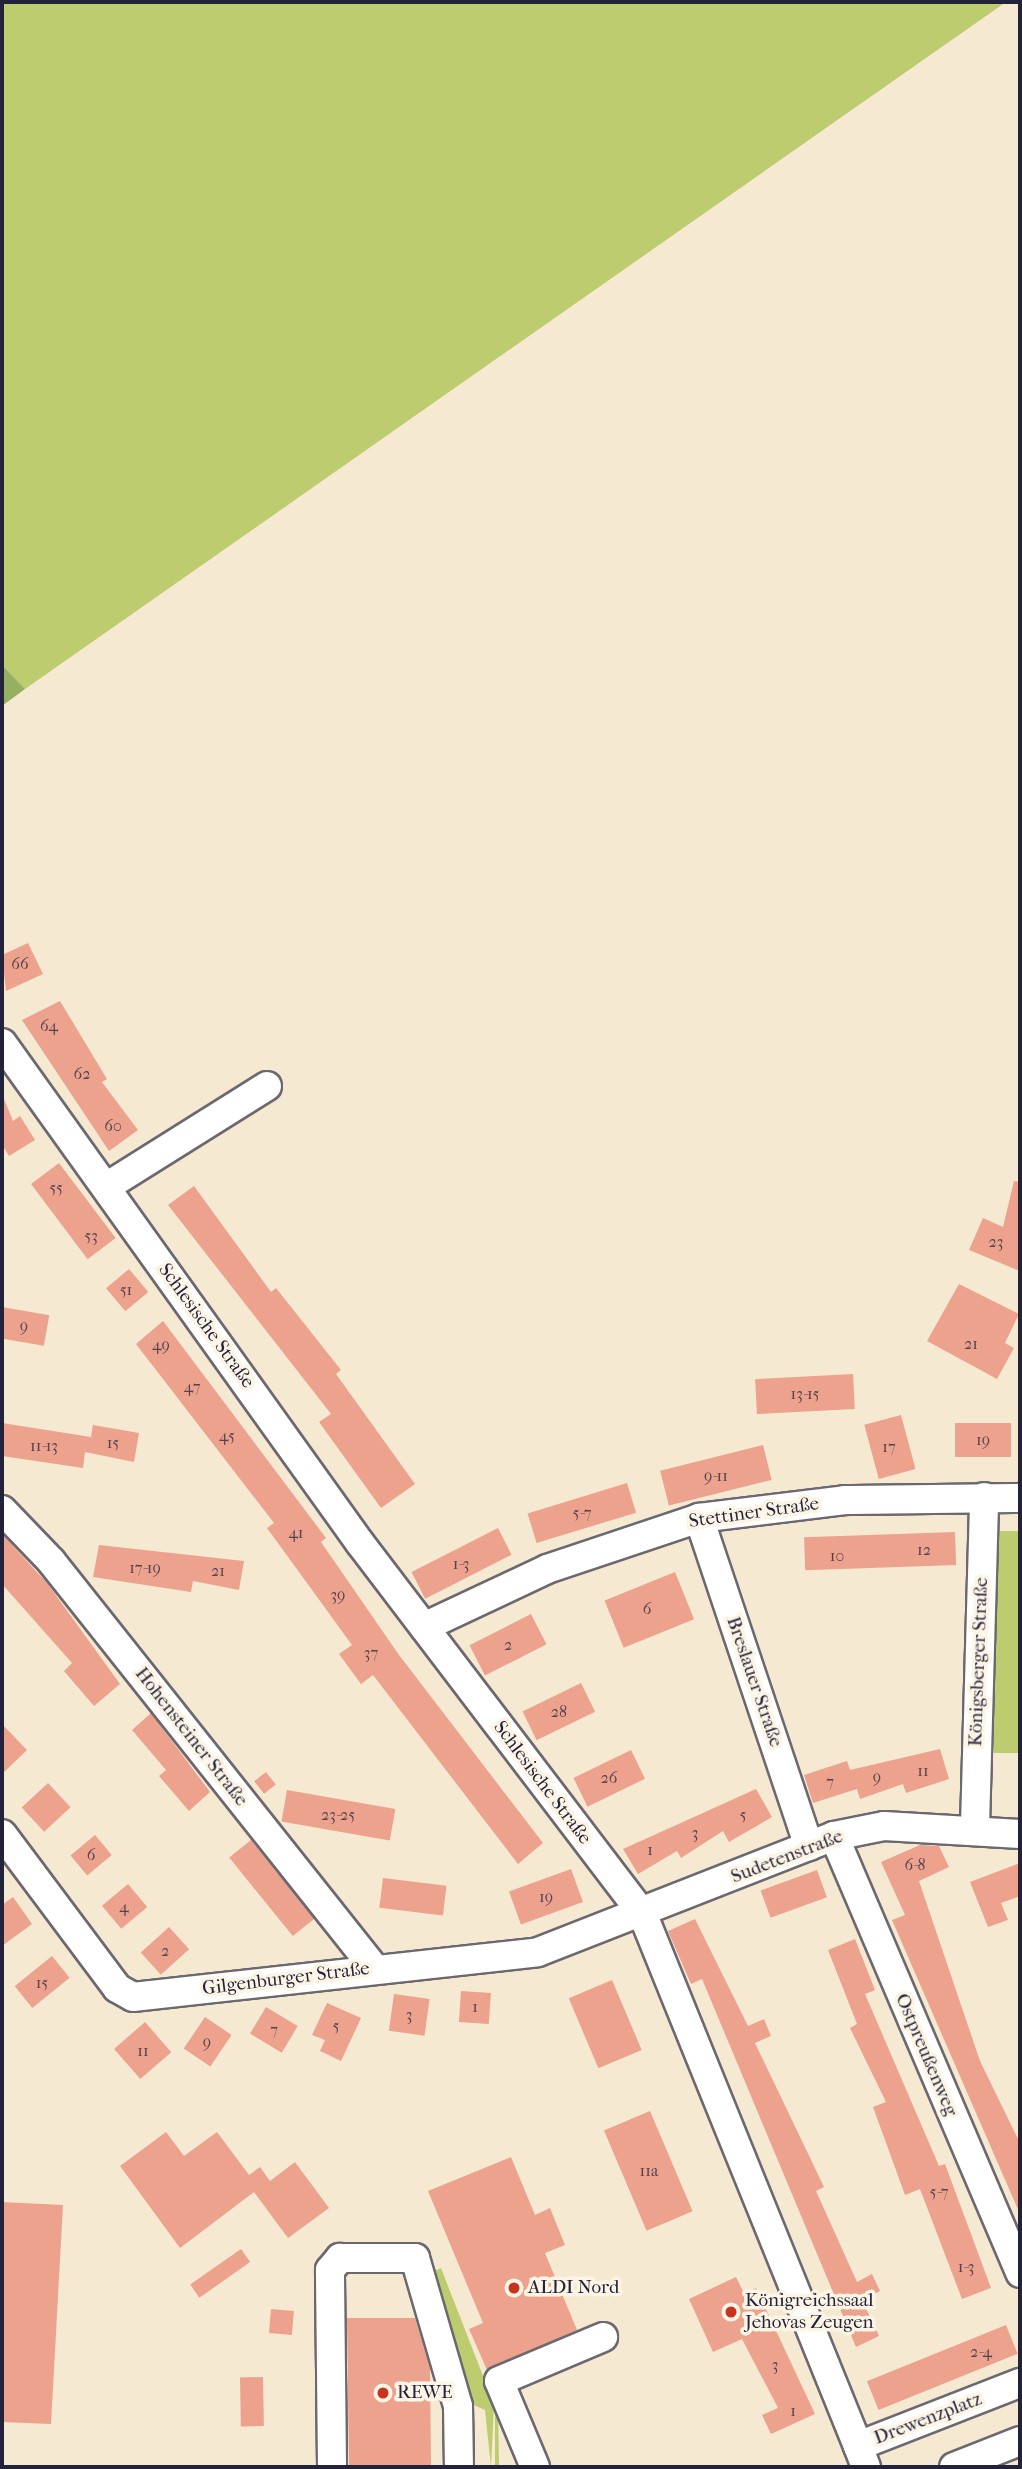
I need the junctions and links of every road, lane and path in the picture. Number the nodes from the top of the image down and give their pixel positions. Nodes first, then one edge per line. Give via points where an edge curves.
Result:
1 (2, 1043) edge
2 (267, 1086) dead end
3 (106, 1187) junction
4 (984, 1497) junction
5 (1020, 1498) edge
6 (2, 1510) edge
7 (699, 1518) junction
8 (424, 1627) junction
9 (975, 1826) junction
10 (2, 1834) edge
11 (1020, 1834) edge
12 (822, 1841) junction
13 (643, 1915) junction
14 (375, 1969) junction
15 (1020, 2273) edge
16 (603, 2337) dead end
17 (1020, 2383) edge
18 (1020, 2441) edge
19 (862, 2457) edge
20 (332, 2467) edge
21 (459, 2467) edge
22 (535, 2467) edge
23 (954, 2467) edge

1 - 3 street, Schlesische Straße
2 - 3 street
3 - 8 street, Schlesische Straße
4 - 5 street, Stettiner Straße
4 - 7 street, Stettiner Straße via 845,1500
4 - 9 street, Königsberger Straße
6 - 14 street, Hohensteiner Straße via 51,1561
7 - 8 street, Stettiner Straße via 547,1569
7 - 12 street, Breslauer Straße
8 - 13 street, Schlesische Straße
9 - 11 street, Sudetenstraße
9 - 12 street, Sudetenstraße via 884,1826
10 - 14 street, Gilgenburger Straße via 117,1988 133,1997
12 - 13 street, Sudetenstraße
12 - 15 street, Ostpreußenweg
13 - 14 street, Gilgenburger Straße via 538,1952
13 - 19 street, Schlesische Straße
16 - 22 street via 499,2381
17 - 19 street, Drewenzplatz
18 - 23 street
20 - 21 street via 330,2270 340,2259 415,2258 458,2406

